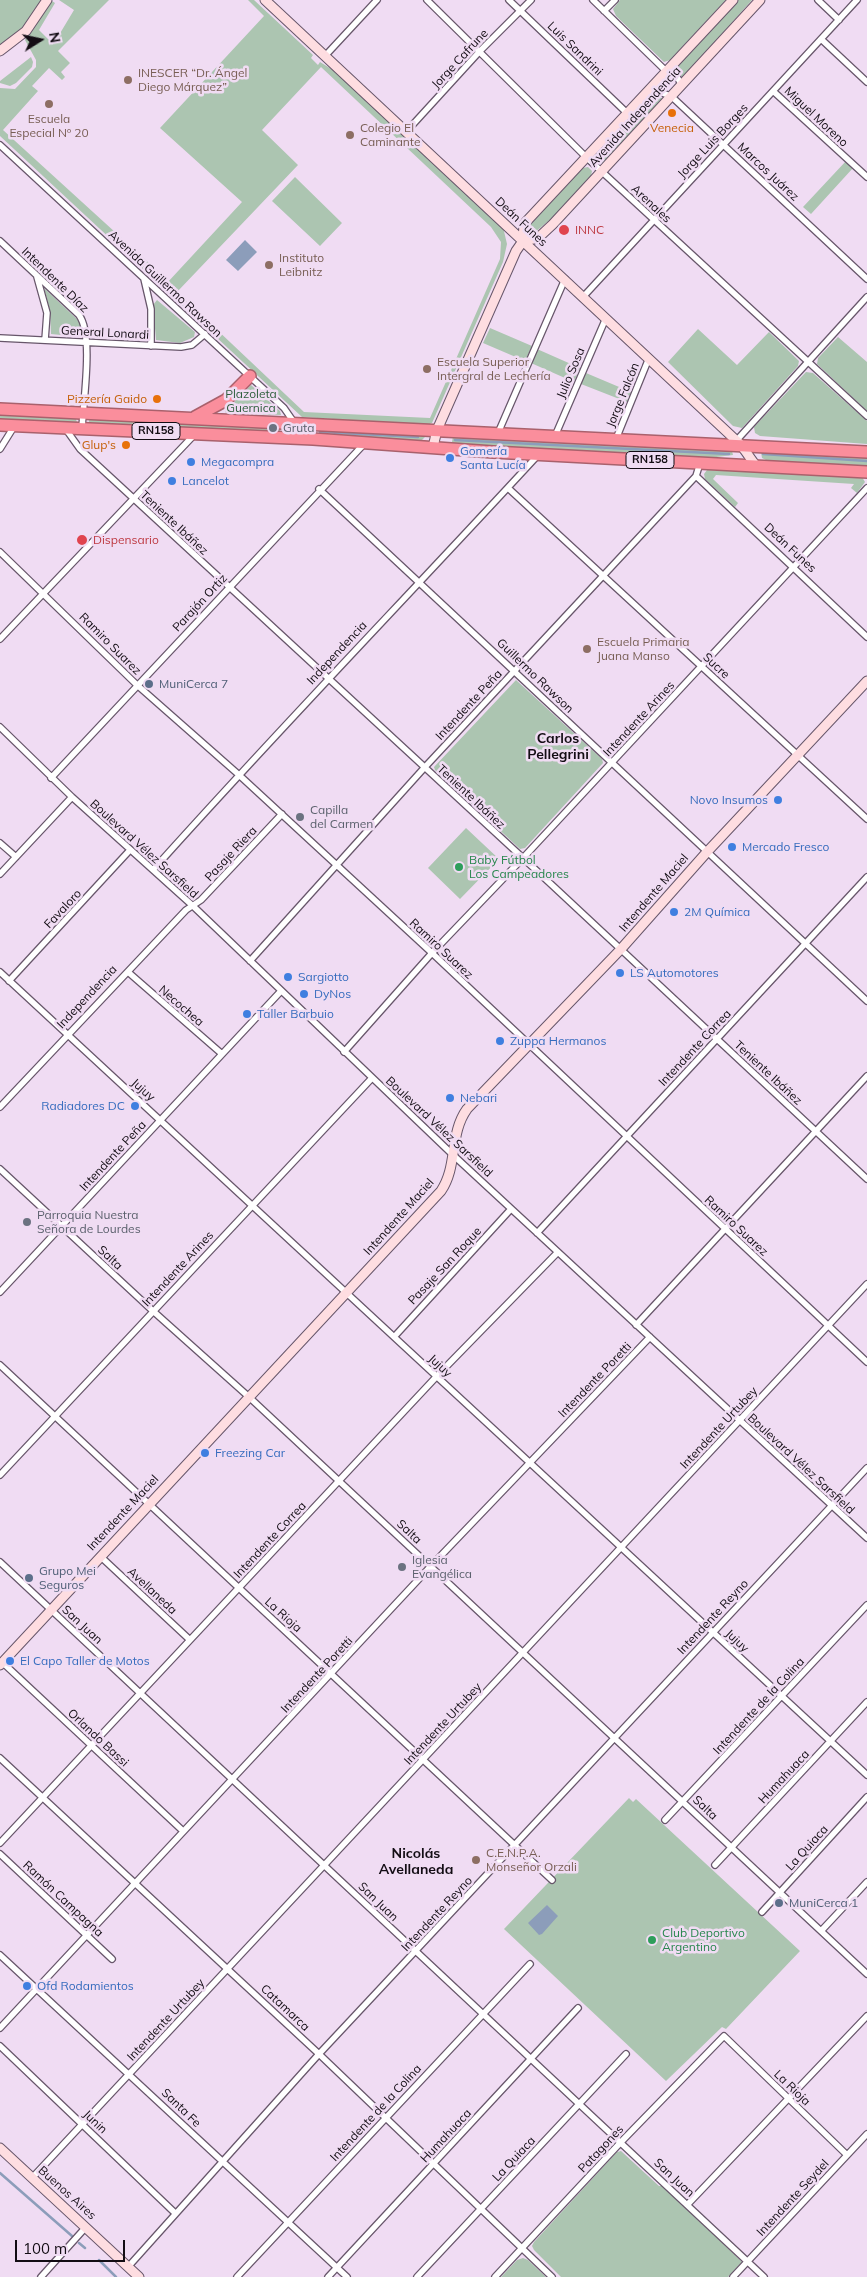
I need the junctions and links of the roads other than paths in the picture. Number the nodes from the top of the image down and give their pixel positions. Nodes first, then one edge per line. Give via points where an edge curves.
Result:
1 (47, 0) edge
2 (265, 0) edge
3 (377, 0) edge
4 (427, 0) edge
5 (509, 0) edge
6 (531, 0) edge
7 (593, 0) edge
8 (615, 0) edge
9 (733, 0) edge
10 (760, 0) edge
11 (818, 0) edge
12 (857, 0) edge
13 (521, 11) junction
14 (604, 11) junction
15 (839, 20) junction
16 (821, 39) junction
17 (0, 50) edge
18 (480, 52) junction
19 (325, 56) junction
20 (666, 71) junction
21 (657, 81) junction
22 (867, 82) edge
23 (681, 84) junction
24 (773, 91) junction
25 (670, 96) junction
26 (627, 113) junction
27 (406, 132) junction
28 (0, 145) edge
29 (723, 145) junction
30 (586, 157) junction
31 (602, 172) junction
32 (867, 177) edge
33 (654, 220) junction
34 (0, 241) edge
35 (523, 241) junction
36 (36, 275) junction
37 (144, 278) junction
38 (867, 279) edge
39 (565, 280) junction
40 (583, 297) junction
41 (867, 297) edge
42 (606, 318) junction
43 (205, 334) junction
44 (0, 338) edge
45 (45, 340) junction
46 (87, 342) junction
47 (152, 346) junction
48 (649, 358) junction
49 (808, 363) junction
50 (250, 376) junction
51 (0, 409) edge
52 (83, 413) junction
53 (867, 416) edge
54 (193, 418) junction
55 (295, 422) junction
56 (0, 425) edge
57 (15, 426) junction
58 (65, 428) junction
59 (82, 428) junction
60 (438, 430) junction
61 (196, 433) junction
62 (498, 433) junction
63 (555, 436) junction
64 (313, 439) junction
65 (616, 439) junction
66 (365, 442) junction
67 (738, 443) junction
68 (433, 447) junction
69 (0, 449) edge
70 (867, 452) edge
71 (540, 454) junction
72 (700, 463) junction
73 (756, 466) junction
74 (867, 472) edge
75 (696, 476) junction
76 (508, 488) junction
77 (867, 488) edge
78 (320, 490) junction
79 (133, 499) junction
80 (0, 552) edge
81 (793, 568) junction
82 (602, 575) junction
83 (420, 582) junction
84 (228, 587) junction
85 (44, 593) junction
86 (867, 637) edge
87 (0, 639) edge
88 (702, 666) junction
89 (514, 670) junction
90 (330, 680) junction
91 (867, 681) edge
92 (137, 685) junction
93 (0, 727) edge
94 (798, 756) junction
95 (612, 763) junction
96 (424, 767) junction
97 (238, 774) junction
98 (51, 778) junction
99 (72, 797) junction
100 (282, 814) junction
101 (867, 819) edge
102 (0, 843) edge
103 (130, 850) junction
104 (707, 852) junction
105 (16, 857) junction
106 (524, 858) junction
107 (337, 865) junction
108 (153, 870) junction
109 (0, 874) edge
110 (867, 877) edge
111 (193, 906) junction
112 (806, 943) junction
113 (621, 949) junction
114 (432, 953) junction
115 (250, 960) junction
116 (0, 972) edge
117 (128, 972) junction
118 (9, 981) junction
119 (281, 991) junction
120 (867, 1001) edge
121 (68, 1036) junction
122 (717, 1040) junction
123 (528, 1045) junction
124 (344, 1052) junction
125 (222, 1054) junction
126 (867, 1076) edge
127 (372, 1078) junction
128 (858, 1085) junction
129 (867, 1086) edge
130 (0, 1107) edge
131 (161, 1120) junction
132 (815, 1132) junction
133 (626, 1138) junction
134 (452, 1154) junction
135 (0, 1169) edge
136 (867, 1179) edge
137 (251, 1206) junction
138 (512, 1209) junction
139 (61, 1226) junction
140 (725, 1229) junction
141 (537, 1233) junction
142 (558, 1252) junction
143 (867, 1284) edge
144 (0, 1292) edge
145 (346, 1293) junction
146 (153, 1311) junction
147 (636, 1325) junction
148 (828, 1326) junction
149 (394, 1337) junction
150 (650, 1337) junction
151 (867, 1362) edge
152 (0, 1365) edge
153 (436, 1376) junction
154 (249, 1397) junction
155 (55, 1416) junction
156 (740, 1420) junction
157 (530, 1462) junction
158 (867, 1468) edge
159 (0, 1475) edge
160 (339, 1481) junction
161 (148, 1504) junction
162 (832, 1505) junction
163 (867, 1538) edge
164 (621, 1547) junction
165 (100, 1556) junction
166 (0, 1562) edge
167 (431, 1566) junction
168 (238, 1588) junction
169 (867, 1605) edge
170 (52, 1610) junction
171 (713, 1632) junction
172 (190, 1640) junction
173 (524, 1652) junction
174 (1, 1662) edge
175 (332, 1673) junction
176 (140, 1693) junction
177 (782, 1696) junction
178 (867, 1702) edge
179 (614, 1737) junction
180 (831, 1741) junction
181 (91, 1746) junction
182 (0, 1758) edge
183 (423, 1760) junction
184 (867, 1775) edge
185 (232, 1779) junction
186 (867, 1797) edge
187 (43, 1798) junction
188 (684, 1801) junction
189 (666, 1820) dead end
190 (183, 1831) junction
191 (0, 1843) edge
192 (514, 1846) junction
193 (733, 1847) junction
194 (0, 1854) edge
195 (325, 1865) junction
196 (715, 1866) dead end
197 (552, 1880) dead end
198 (867, 1882) edge
199 (135, 1883) junction
200 (781, 1892) junction
201 (762, 1912) dead end
202 (822, 1930) junction
203 (88, 1936) junction
204 (416, 1952) junction
205 (0, 1955) edge
206 (112, 1958) dead end
207 (530, 1964) dead end
208 (228, 1968) junction
209 (867, 1974) edge
210 (36, 1989) junction
211 (578, 2008) dead end
212 (482, 2014) junction
213 (867, 2016) edge
214 (0, 2028) edge
215 (724, 2036) joint
216 (0, 2046) edge
217 (319, 2054) junction
218 (626, 2054) dead end
219 (531, 2059) junction
220 (130, 2073) junction
221 (788, 2098) junction
222 (579, 2103) junction
223 (385, 2117) junction
224 (83, 2124) junction
225 (867, 2134) edge
226 (621, 2142) junction
227 (0, 2148) edge
228 (847, 2154) junction
229 (222, 2162) junction
230 (433, 2163) junction
231 (32, 2178) junction
232 (688, 2204) junction
233 (481, 2209) junction
234 (176, 2214) junction
235 (288, 2222) junction
236 (86, 2227) junction
237 (522, 2248) junction
238 (748, 2261) junction
239 (128, 2267) junction
240 (337, 2268) junction
241 (41, 2277) edge
242 (139, 2277) edge
243 (237, 2277) edge
244 (328, 2277) edge
245 (346, 2277) edge
246 (417, 2277) edge
247 (495, 2277) edge
248 (552, 2277) edge
249 (733, 2277) edge
250 (764, 2277) edge

1 - 17 main road via 30,26
2 - 19 main road, Deán Funes
3 - 19 street
4 - 18 street, Arenales
5 - 13 street, Luis Sandrini
6 - 13 street, Jorge Cafrune
7 - 14 street
8 - 14 street
9 - 20 main road, Avenida Independencia
10 - 23 main road, Avenida Independencia
11 - 15 street
12 - 15 street, Jorge Luis Borges
13 - 18 street, Jorge Cafrune
13 - 26 street, Luis Sandrini
14 - 20 street
15 - 16 street, Jorge Luis Borges
16 - 22 street
16 - 24 street, Jorge Luis Borges
18 - 27 street, Jorge Cafrune
18 - 30 street, Arenales
19 - 27 main road, Deán Funes
20 - 21 main road, Avenida Independencia
20 - 23 street via 676,75
21 - 25 street, Marcos Juárez via 662,92
21 - 26 main road, Avenida Independencia
23 - 25 main road, Avenida Independencia
24 - 29 street, Jorge Luis Borges
24 - 32 street, Miguel Moreno
25 - 29 street, Marcos Juárez
25 - 31 main road, Avenida Independencia
26 - 30 main road, Avenida Independencia
27 - 35 main road, Deán Funes
28 - 37 street, Avenida Guillermo Rawson
29 - 33 street, Jorge Luis Borges
29 - 38 street, Marcos Juárez
30 - 31 street, Arenales
30 - 35 main road, Avenida Independencia via 524,224
31 - 33 street, Arenales
31 - 35 main road, Avenida Independencia via 538,238
33 - 40 street, Jorge Luis Borges
33 - 49 street, Arenales
34 - 36 street, Intendente Díaz
35 - 39 main road, Deán Funes
35 - 60 main road, Avenida Independencia
36 - 45 street via 47,313
36 - 46 street, Intendente Díaz via 82,319
37 - 43 street, Avenida Guillermo Rawson
37 - 47 street via 151,309
39 - 40 main road, Deán Funes
39 - 62 street
40 - 42 main road, Deán Funes
41 - 49 street
42 - 48 main road, Deán Funes
42 - 63 street, Julio Sosa
43 - 47 street, General Lonardi via 186,346
43 - 50 street, Avenida Guillermo Rawson
44 - 45 street, General Lonardi
45 - 46 street, General Lonardi
46 - 47 street, General Lonardi
46 - 52 street, Intendente Díaz
48 - 65 street, Jorge Falcón
48 - 67 main road, Deán Funes
49 - 53 street, Arenales
49 - 67 street
50 - 54 highway via 226,400
50 - 55 street, Avenida Guillermo Rawson
51 - 52 highway, RN158
52 - 54 highway, RN158
52 - 59 street, Intendente Díaz
54 - 55 highway, RN158
55 - 60 highway, RN158
55 - 64 street, Avenida Guillermo Rawson
56 - 57 highway, RN158
57 - 58 highway, RN158
57 - 69 street
58 - 59 highway, RN158
58 - 79 street, Teniente Ibáñez via 80,449
59 - 61 highway, RN158
60 - 62 highway, RN158
60 - 68 main road
61 - 64 highway, RN158
61 - 79 street
62 - 63 highway, RN158
63 - 65 highway, RN158
64 - 66 highway, RN158
65 - 67 highway, RN158
66 - 68 highway, RN158
66 - 78 street, Parajón Ortiz
67 - 70 highway, RN158
67 - 73 main road, Deán Funes
68 - 71 highway, RN158
71 - 72 highway, RN158
71 - 76 street, Independencia
72 - 73 highway, RN158
72 - 75 street, Intendente Peña
73 - 74 highway, RN158
75 - 81 street, Deán Funes
75 - 82 street, Intendente Peña
76 - 82 street, Sucre
76 - 83 street, Independencia
77 - 81 street, Intendente Arines
78 - 83 street, Guillermo Rawson
78 - 84 street, Parajón Ortiz
79 - 84 street, Teniente Ibáñez
79 - 85 street
80 - 85 street, Ramiro Suarez
81 - 86 street, Deán Funes
81 - 88 street, Intendente Arines
82 - 88 street, Sucre
82 - 89 street, Intendente Peña
83 - 89 street, Guillermo Rawson
83 - 90 street, Independencia
84 - 90 street, Teniente Ibáñez
84 - 92 street, Parajón Ortiz
85 - 87 street
85 - 92 street, Ramiro Suarez
88 - 94 street, Sucre
88 - 95 street, Intendente Arines
89 - 95 street, Guillermo Rawson
89 - 96 street, Intendente Peña
90 - 96 street, Teniente Ibáñez
90 - 97 street, Independencia
91 - 94 main road, Intendente Maciel
92 - 97 street, Ramiro Suarez
92 - 98 street, Parajón Ortiz
93 - 98 street, Boulevard Vélez Sarsfield
94 - 101 street, Sucre
94 - 104 main road, Intendente Maciel
95 - 104 street, Guillermo Rawson
95 - 106 street, Intendente Arines
96 - 106 street, Teniente Ibáñez
96 - 107 street, Intendente Peña
97 - 100 street, Ramiro Suarez
97 - 108 street, Independencia
98 - 99 street, Boulevard Vélez Sarsfield
99 - 103 street, Boulevard Vélez Sarsfield
99 - 105 street
100 - 107 street, Ramiro Suarez
100 - 111 street, Pasaje Riera
102 - 105 street
103 - 108 street, Boulevard Vélez Sarsfield
103 - 118 street, Favaloro
104 - 112 street, Guillermo Rawson
104 - 113 main road, Intendente Maciel
105 - 109 street
106 - 113 street, Teniente Ibáñez
106 - 114 street, Intendente Arines
107 - 114 street, Ramiro Suarez
107 - 115 street, Intendente Peña
108 - 111 street, Boulevard Vélez Sarsfield
110 - 112 street, Intendente Correa
111 - 115 street, Boulevard Vélez Sarsfield
111 - 117 street, Independencia
112 - 120 street, Guillermo Rawson
112 - 122 street, Intendente Correa
113 - 122 street, Teniente Ibáñez
113 - 123 main road, Intendente Maciel
114 - 123 street, Ramiro Suarez
114 - 124 street, Intendente Arines
115 - 119 street, Boulevard Vélez Sarsfield
116 - 118 street, Jujuy
117 - 121 street, Independencia
117 - 125 street, Necochea
118 - 121 street, Jujuy
119 - 124 street, Boulevard Vélez Sarsfield
119 - 125 street, Intendente Peña
121 - 130 street, Independencia
121 - 131 street, Jujuy
122 - 132 street, Teniente Ibáñez
122 - 133 street, Intendente Correa
123 - 133 street, Ramiro Suarez
123 - 134 main road, Intendente Maciel via 460,1118
124 - 127 street, Boulevard Vélez Sarsfield
125 - 131 street, Intendente Peña
126 - 128 street
127 - 134 street, Boulevard Vélez Sarsfield
127 - 137 street, Intendente Arines
128 - 129 street
128 - 132 street
131 - 137 street, Jujuy
131 - 139 street, Intendente Peña
132 - 136 street, Teniente Ibáñez
132 - 140 street
133 - 140 street, Ramiro Suarez
133 - 141 street, Intendente Correa
134 - 138 street, Boulevard Vélez Sarsfield
134 - 145 main road, Intendente Maciel via 448,1180 441,1191
135 - 139 street, Salta
137 - 145 street, Jujuy
137 - 146 street, Intendente Arines
138 - 141 street, Boulevard Vélez Sarsfield
138 - 149 street, Pasaje San Roque
139 - 144 street, Intendente Peña
139 - 146 street, Salta
140 - 147 street
140 - 148 street, Ramiro Suarez
141 - 142 street, Boulevard Vélez Sarsfield
142 - 147 street, Boulevard Vélez Sarsfield
142 - 153 street, Intendente Correa
143 - 148 street, Intendente Urtubey
145 - 149 street, Jujuy
145 - 154 main road, Intendente Maciel
146 - 154 street, Salta
146 - 155 street, Intendente Arines
147 - 150 street, Boulevard Vélez Sarsfield
148 - 151 street, Ramiro Suarez
148 - 156 street, Intendente Urtubey
149 - 153 street, Jujuy
150 - 156 street, Boulevard Vélez Sarsfield
150 - 157 street, Intendente Poretti
152 - 155 street, La Rioja
153 - 157 street, Jujuy
153 - 160 street, Intendente Correa
154 - 160 street, Salta
154 - 161 main road, Intendente Maciel
155 - 159 street, Intendente Arines
155 - 161 street, La Rioja
156 - 162 street, Boulevard Vélez Sarsfield
156 - 164 street, Intendente Urtubey
157 - 164 street, Jujuy
157 - 167 street, Intendente Poretti
158 - 162 street, Intendente Reyno
160 - 167 street, Salta
160 - 168 street, Intendente Correa
161 - 165 main road, Intendente Maciel
161 - 168 street, La Rioja
162 - 163 street, Boulevard Vélez Sarsfield
162 - 171 street, Intendente Reyno
164 - 171 street, Jujuy
164 - 173 street, Intendente Urtubey
165 - 170 main road, Intendente Maciel
165 - 172 street, Avellaneda
166 - 170 street, San Juan
167 - 173 street, Salta
167 - 175 street, Intendente Poretti
168 - 172 street, Intendente Correa
168 - 175 street, La Rioja
169 - 177 street, Intendente de la Colina
170 - 174 main road, Intendente Maciel
170 - 176 street, San Juan
171 - 177 street, Jujuy
171 - 179 street, Intendente Reyno
172 - 176 street, Intendente Correa
173 - 179 street, Salta
173 - 183 street, Intendente Urtubey
174 - 181 street, Orlando Bassi
175 - 183 street, La Rioja
175 - 185 street, Intendente Poretti
176 - 181 street, Intendente Correa
176 - 185 street, San Juan
177 - 180 street, Jujuy
177 - 188 street, Intendente de la Colina
178 - 180 street, Humahuaca
179 - 188 street, Salta
179 - 192 street, Intendente Reyno
180 - 184 street, Jujuy
180 - 193 street, Humahuaca
181 - 187 street, Intendente Correa
181 - 190 street, Orlando Bassi
182 - 187 street, Catamarca
183 - 192 street, La Rioja
183 - 195 street, Intendente Urtubey
185 - 190 street, Intendente Poretti
185 - 195 street, San Juan
186 - 200 street, La Quiaca
187 - 191 street, Intendente Correa
187 - 199 street, Catamarca
188 - 189 street, Intendente de la Colina
188 - 193 street, Salta
190 - 199 street, Intendente Poretti
192 - 197 street, La Rioja
192 - 204 street, Intendente Reyno
193 - 196 street, Humahuaca
193 - 200 street, Salta
194 - 203 street, Ramón Campagna
195 - 204 street, San Juan
195 - 208 street, Intendente Urtubey
198 - 202 street
199 - 203 street, Intendente Poretti
199 - 208 street, Catamarca
200 - 201 street, La Quiaca
200 - 202 street, Salta
202 - 209 street, Salta
203 - 206 street, Ramón Campagna
203 - 210 street, Intendente Poretti
204 - 212 street, San Juan
204 - 217 street, Intendente Reyno
205 - 210 street, Santa Fe
207 - 212 street, Intendente de la Colina
208 - 217 street, Catamarca
208 - 220 street, Intendente Urtubey
210 - 214 street, Intendente Poretti
210 - 220 street, Santa Fe
211 - 219 street, Humahuaca
212 - 219 street, San Juan
212 - 223 street, Intendente de la Colina
213 - 221 street
215 - 221 street, La Rioja
215 - 226 street, Patagones
216 - 224 street, Junin
217 - 223 street, Catamarca
217 - 229 street, Intendente Reyno
218 - 222 street, La Quiaca
219 - 222 street, San Juan
219 - 230 street, Humahuaca
220 - 224 street, Intendente Urtubey
220 - 229 street, Santa Fe
221 - 228 street, La Rioja
221 - 232 street
222 - 226 street, San Juan
222 - 233 street, La Quiaca
223 - 230 street, Catamarca
223 - 235 street, Intendente de la Colina
224 - 231 street, Intendente Urtubey
224 - 234 street, Junin
225 - 228 street, Intendente Seydel
226 - 232 street, San Juan
226 - 237 street, Patagones
227 - 231 main road, Buenos Aires
228 - 238 street, Intendente Seydel
229 - 234 street, Intendente Reyno
229 - 235 street, Santa Fe
230 - 233 street, Catamarca
230 - 240 street, Humahuaca
231 - 236 main road, Buenos Aires
232 - 238 street, San Juan
233 - 237 street, Catamarca
233 - 246 street, La Quiaca
234 - 239 street, Intendente Reyno
235 - 240 street, Santa Fe
235 - 243 street, Intendente de la Colina
236 - 239 main road, Buenos Aires
236 - 241 street
237 - 247 street, Patagones
237 - 248 street, Catamarca
238 - 249 street, Intendente Seydel
238 - 250 street, San Juan
239 - 242 main road, Buenos Aires
240 - 244 street, Humahuaca
240 - 245 street, Santa Fe

